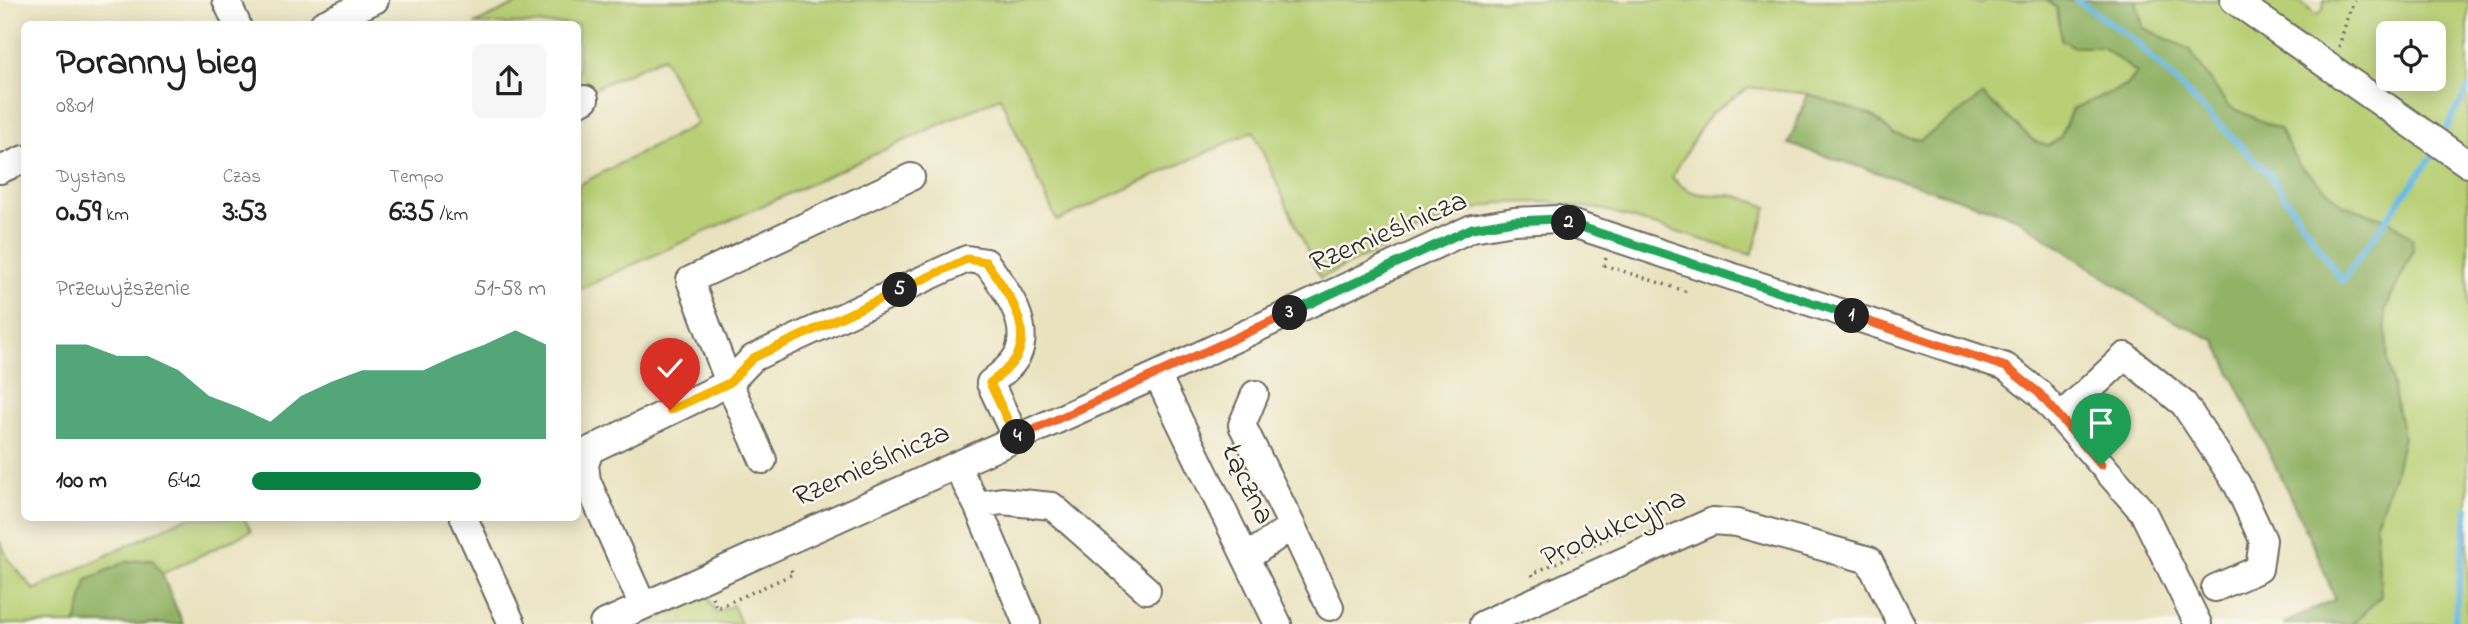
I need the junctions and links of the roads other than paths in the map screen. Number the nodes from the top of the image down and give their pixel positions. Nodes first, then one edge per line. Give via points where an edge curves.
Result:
1 (226, 0) edge
2 (375, 0) edge
3 (2234, 0) edge
4 (236, 21) edge
5 (330, 21) edge
6 (21, 160) edge
7 (2468, 164) edge
8 (0, 170) edge
9 (911, 177) dead end
10 (1157, 375) junction
11 (729, 383) junction
12 (1255, 394) dead end
13 (2060, 417) junction
14 (1016, 438) junction
15 (763, 460) dead end
16 (956, 465) junction
17 (977, 505) junction
18 (465, 521) edge
19 (1292, 526) junction
20 (1246, 558) junction
21 (2215, 588) dead end
22 (1147, 590) dead end
23 (643, 606) junction
24 (1330, 607) dead end
25 (513, 624) edge
26 (603, 624) edge
27 (1027, 624) edge
28 (1278, 624) edge
29 (1483, 624) edge
30 (1901, 624) edge
31 (2198, 624) edge

1 - 4 street
2 - 5 street
3 - 7 street
6 - 8 street
9 - 11 street via 691,280
10 - 13 street, Rzemieślnicza via 1472,228 1558,219 2006,367
10 - 14 street, Rzemieślnicza
10 - 20 street, Łączna
11 - 14 street via 753,358 967,259 986,262 1008,292 1023,333 1017,355 990,383
11 - 15 street
11 - 23 street via 590,450 585,465 587,481
12 - 19 street via 1242,425
13 - 21 street via 2126,356 2185,404 2237,484 2263,540 2259,569
13 - 31 street, Rzemieślnicza via 2143,512
14 - 16 street, Rzemieślnicza
16 - 17 street
16 - 23 street, Rzemieślnicza
17 - 22 street via 1002,500 1052,506
17 - 27 street
18 - 25 street
19 - 20 street
19 - 24 street
20 - 28 street, Łączna
23 - 26 street, Rzemieślnicza
29 - 30 street, Produkcyjna via 1513,601 1713,521 1737,523 1869,560

